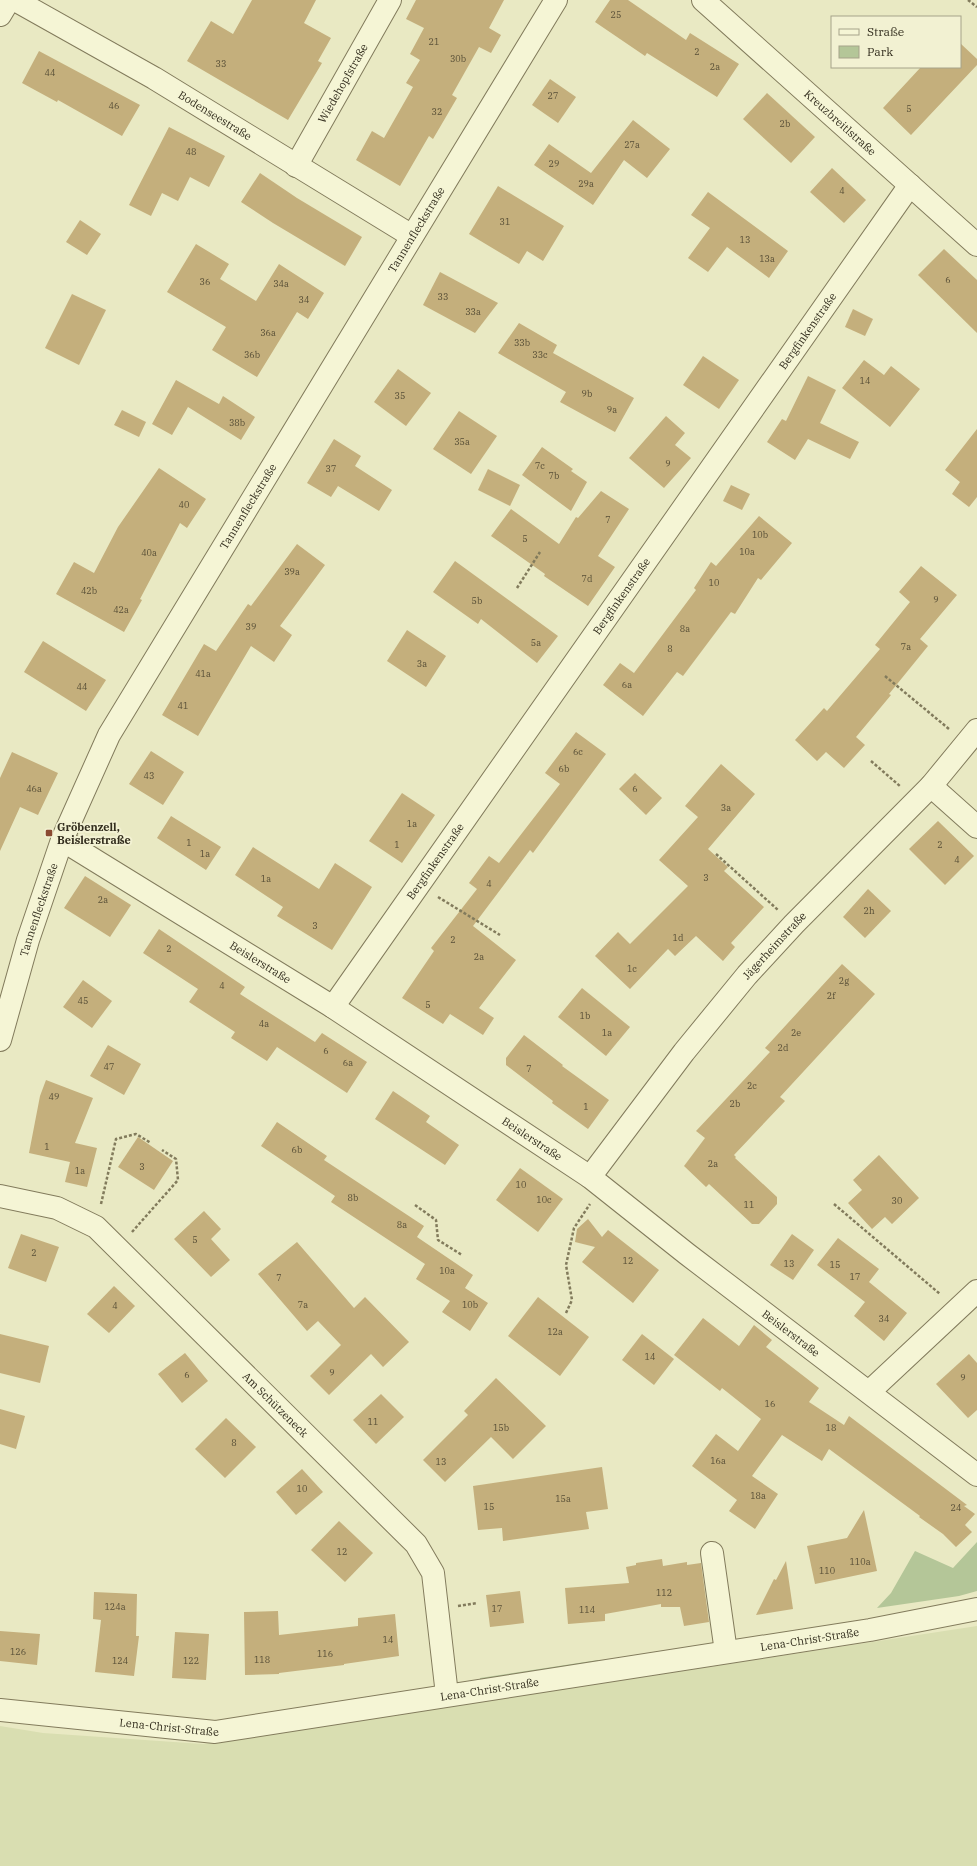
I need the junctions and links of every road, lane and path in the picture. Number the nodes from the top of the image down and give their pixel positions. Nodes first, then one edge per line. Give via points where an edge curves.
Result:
1 (9, 0) edge
2 (15, 0) edge
3 (390, 0) edge
4 (556, 0) edge
5 (703, 0) edge
6 (968, 0) edge
7 (977, 7) edge
8 (0, 15) edge
9 (296, 166) junction
10 (910, 185) junction
11 (412, 236) junction
12 (977, 245) edge
13 (540, 552) dead end
14 (517, 588) dead end
15 (885, 676) dead end
16 (972, 737) edge
17 (871, 761) dead end
18 (924, 793) junction
19 (977, 827) edge
20 (62, 840) junction
21 (716, 854) dead end
22 (420, 885) junction
23 (794, 924) junction
24 (500, 936) dead end
25 (333, 1007) junction
26 (0, 1040) edge
27 (151, 1143) dead end
28 (162, 1150) dead end
29 (590, 1177) junction
30 (0, 1196) edge
31 (594, 1199) dead end
32 (834, 1204) dead end
33 (415, 1205) dead end
34 (96, 1227) junction
35 (117, 1249) junction
36 (462, 1256) dead end
37 (977, 1292) edge
38 (958, 1309) junction
39 (566, 1313) dead end
40 (869, 1392) junction
41 (977, 1475) edge
42 (712, 1553) dead end
43 (977, 1609) edge
44 (726, 1652) junction
45 (447, 1695) junction
46 (0, 1710) edge

1 - 8 street
2 - 9 street, Bodenseestraße via 154,78
3 - 9 street, Wiedehopfstraße
4 - 11 street, Tannenfleckstraße
5 - 10 street, Kreuzbreitlstraße
6 - 7 path
9 - 11 street, Bodenseestraße
10 - 12 street, Kreuzbreitlstraße
10 - 22 street, Bergfinkenstraße
11 - 20 street, Tannenfleckstraße via 108,735
13 - 14 path
15 - 16 path
16 - 18 street, Jägerheimstraße
17 - 18 path
18 - 19 street
18 - 23 street, Jägerheimstraße
20 - 25 street, Beislerstraße
20 - 26 street, Tannenfleckstraße via 28,940
21 - 23 path
22 - 24 path
22 - 25 street, Bergfinkenstraße
23 - 29 street, Jägerheimstraße via 747,975 684,1052
25 - 29 street, Beislerstraße
27 - 34 path via 136,1134 116,1139
28 - 35 path via 176,1159 178,1180
29 - 40 street, Beislerstraße
30 - 34 street, Am Schützeneck via 57,1208
31 - 39 path via 574,1228 566,1265 572,1300
32 - 38 path
33 - 36 path via 436,1220 438,1240
34 - 35 street, Am Schützeneck
35 - 45 street, Am Schützeneck via 416,1544 433,1573
37 - 38 street
38 - 40 street
40 - 41 street, Beislerstraße
42 - 44 street
43 - 44 street, Lena-Christ-Straße via 904,1624
44 - 45 street, Lena-Christ-Straße
45 - 46 street, Lena-Christ-Straße via 215,1732

